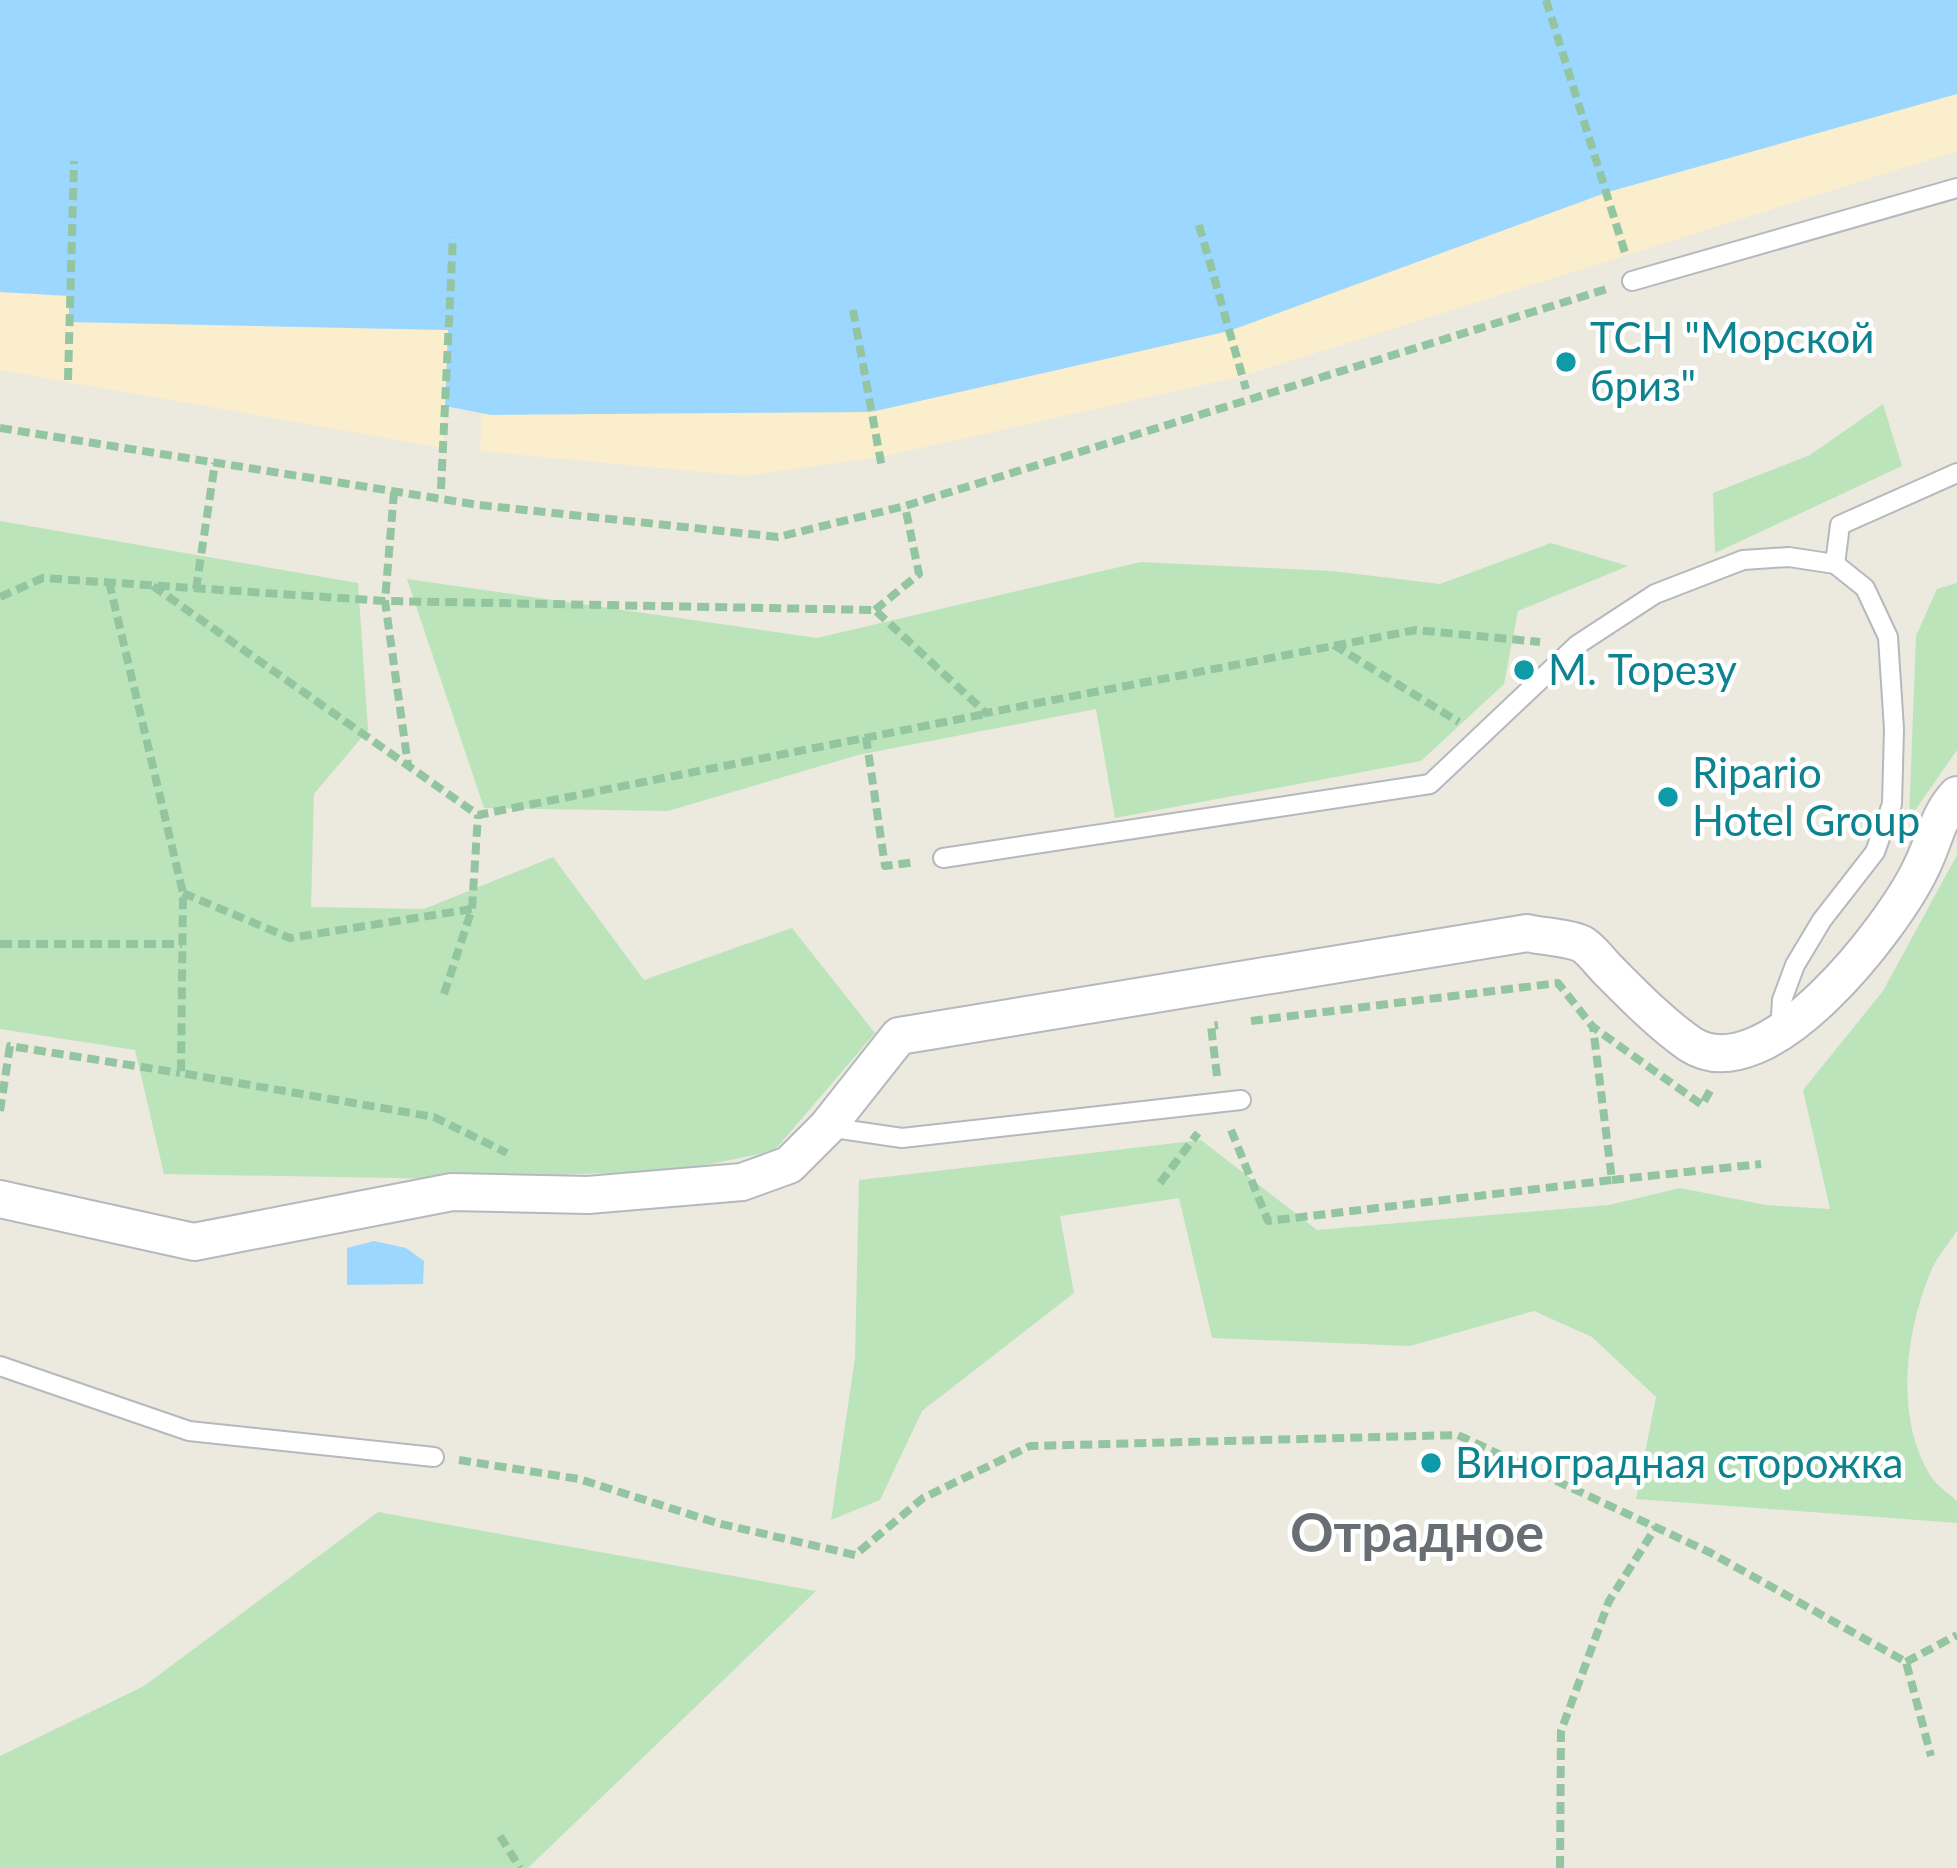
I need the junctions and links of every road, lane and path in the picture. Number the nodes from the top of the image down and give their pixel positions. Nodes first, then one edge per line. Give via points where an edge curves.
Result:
1 (1546, 0) edge
2 (74, 161) dead end
3 (1957, 188) edge
4 (1199, 224) dead end
5 (453, 237) dead end
6 (1630, 272) junction
7 (853, 310) dead end
8 (68, 380) dead end
9 (1246, 389) dead end
10 (0, 428) edge
11 (215, 463) junction
12 (882, 468) dead end
13 (1957, 473) edge
14 (441, 489) dead end
15 (394, 492) junction
16 (905, 506) junction
17 (1835, 564) junction
18 (109, 583) junction
19 (152, 586) junction
20 (196, 589) junction
21 (0, 597) edge
22 (385, 602) junction
23 (874, 610) junction
24 (1332, 644) junction
25 (1577, 645) junction
26 (986, 713) junction
27 (1480, 736) junction
28 (866, 737) junction
29 (408, 766) junction
30 (1957, 795) edge
31 (478, 815) junction
32 (943, 858) joint
33 (183, 893) junction
34 (472, 909) junction
35 (0, 944) edge
36 (182, 944) junction
37 (444, 994) dead end
38 (1779, 1035) junction
39 (181, 1073) junction
40 (1241, 1100) dead end
41 (1220, 1103) junction
42 (0, 1111) edge
43 (827, 1126) junction
44 (511, 1156) dead end
45 (1761, 1164) dead end
46 (1612, 1180) junction
47 (1160, 1183) dead end
48 (0, 1199) edge
49 (0, 1366) edge
50 (434, 1456) joint
51 (1656, 1527) junction
52 (1957, 1635) edge
53 (1906, 1662) junction
54 (1931, 1756) dead end
55 (500, 1836) dead end
56 (520, 1868) edge
57 (1560, 1868) edge

1 - 6 path
2 - 8 path
3 - 6 lane
4 - 9 path
5 - 14 path
6 - 16 path
7 - 12 path
10 - 11 path
11 - 15 path
11 - 20 path
13 - 17 lane via 1840,525
15 - 16 path via 778,536
15 - 22 path
16 - 23 path via 919,574
17 - 25 lane via 1744,560 1655,594
17 - 38 lane via 1865,588 1888,638 1892,804 1875,852 1795,965
18 - 19 path
18 - 21 path via 43,578
18 - 33 path
19 - 20 path
19 - 29 path
20 - 22 path
22 - 23 path
22 - 29 path
23 - 26 path
24 - 25 path via 1416,630
24 - 26 path
24 - 27 path
25 - 27 lane
26 - 28 path
27 - 32 lane via 1430,784
28 - 31 path
28 - 32 path via 885,866
29 - 31 path
30 - 38 street via 1886,924 1813,1010
31 - 34 path
33 - 34 path via 290,938
33 - 36 path
34 - 37 path
35 - 36 path
36 - 39 path
38 - 43 street via 1732,1053 1696,1048 1582,944 1527,933 899,1036
39 - 42 path via 10,1046
39 - 44 path via 434,1117
40 - 41 lane
41 - 43 lane via 902,1138
41 - 46 path via 1268,1221
41 - 46 path via 1211,1026 1558,982 1593,1027
41 - 47 path
43 - 48 street via 789,1165 742,1182 588,1195 452,1192 194,1242
45 - 46 path
49 - 50 lane via 189,1431
50 - 51 path via 579,1479 855,1556 922,1498 1030,1446 1458,1435
51 - 53 path
51 - 57 path via 1609,1600 1562,1731
52 - 53 path
53 - 54 path
55 - 56 path

